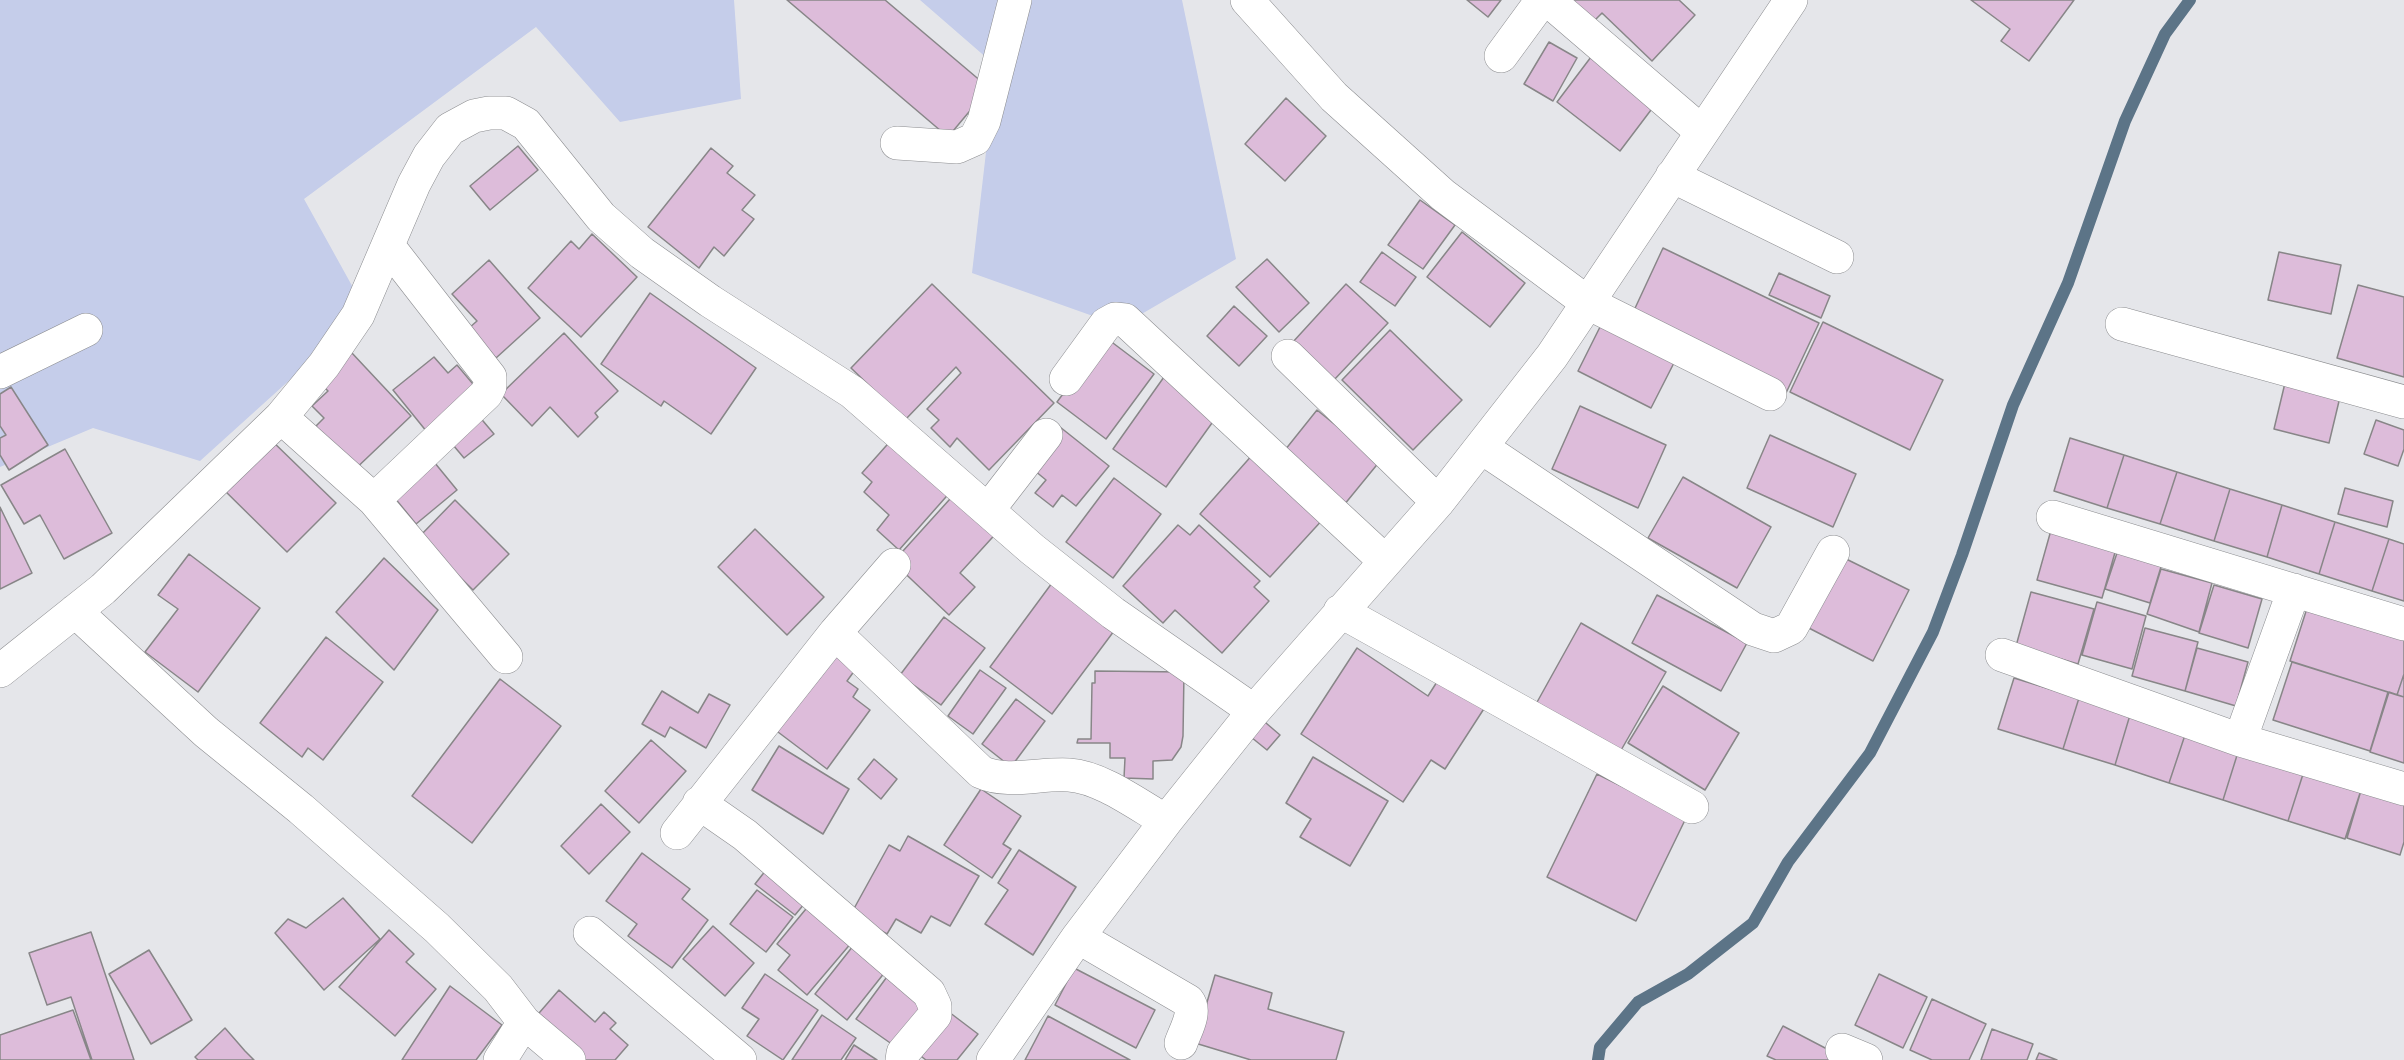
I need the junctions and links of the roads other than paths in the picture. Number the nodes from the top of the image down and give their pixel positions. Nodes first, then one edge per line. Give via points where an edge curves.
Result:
1 (1015, 0) edge
2 (1247, 0) edge
3 (1542, 0) edge
4 (1548, 0) edge
5 (1791, 0) edge
6 (1501, 56) dead end
7 (1702, 132) junction
8 (897, 143) dead end
9 (1672, 177) junction
10 (389, 247) junction
11 (1837, 257) dead end
12 (1588, 303) junction
13 (2122, 324) dead end
14 (86, 330) dead end
15 (1288, 356) dead end
16 (0, 372) edge
17 (1066, 379) dead end
18 (1770, 394) dead end
19 (2404, 402) edge
20 (281, 417) junction
21 (1046, 435) dead end
22 (1481, 447) junction
23 (374, 500) junction
24 (1438, 502) junction
25 (988, 510) junction
26 (2053, 517) dead end
27 (1833, 552) dead end
28 (1384, 561) junction
29 (894, 565) dead end
30 (2294, 590) junction
31 (75, 611) junction
32 (1340, 611) junction
33 (2404, 624) edge
34 (835, 633) junction
35 (2002, 655) dead end
36 (506, 657) dead end
37 (0, 670) edge
38 (1254, 711) junction
39 (2240, 740) junction
40 (2404, 789) edge
41 (699, 803) junction
42 (1692, 807) dead end
43 (1166, 821) junction
44 (677, 833) dead end
45 (590, 933) dead end
46 (1078, 937) junction
47 (524, 1022) junction
48 (1181, 1043) dead end
49 (500, 1060) edge
50 (569, 1060) edge
51 (740, 1060) edge
52 (902, 1060) edge
53 (993, 1060) edge

1 - 8 street via 984,121 975,139 957,147
2 - 12 street via 1334,96 1443,195
3 - 6 street
4 - 7 street
5 - 7 street
7 - 9 street
9 - 11 street
9 - 12 street
10 - 20 street via 358,315
10 - 23 street via 490,377 490,386
10 - 25 street via 414,184 450,129 474,116 506,113 526,124 601,217 642,253 852,392
12 - 18 street
12 - 22 street
13 - 19 street
14 - 16 street
15 - 24 street
17 - 28 street via 1106,324 1115,319 1125,320
20 - 23 street
20 - 31 street
21 - 25 street
22 - 24 street
22 - 27 street via 1753,629 1774,636 1791,628
23 - 36 street
24 - 28 street
25 - 38 street via 1113,613
26 - 30 street
28 - 32 street
29 - 34 street
30 - 33 street
30 - 39 street
31 - 37 street
31 - 47 street via 206,732 301,809 436,928 498,988
32 - 38 street
32 - 42 street
34 - 41 street
34 - 43 street via 981,772 994,778 1071,775 1096,781
35 - 39 street
38 - 43 street
39 - 40 street
41 - 44 street
41 - 52 street via 745,834 929,993 934,1015 903,1053
43 - 46 street
45 - 51 street
46 - 48 street via 1188,1001 1192,1011
46 - 53 street
47 - 49 street
47 - 50 street

